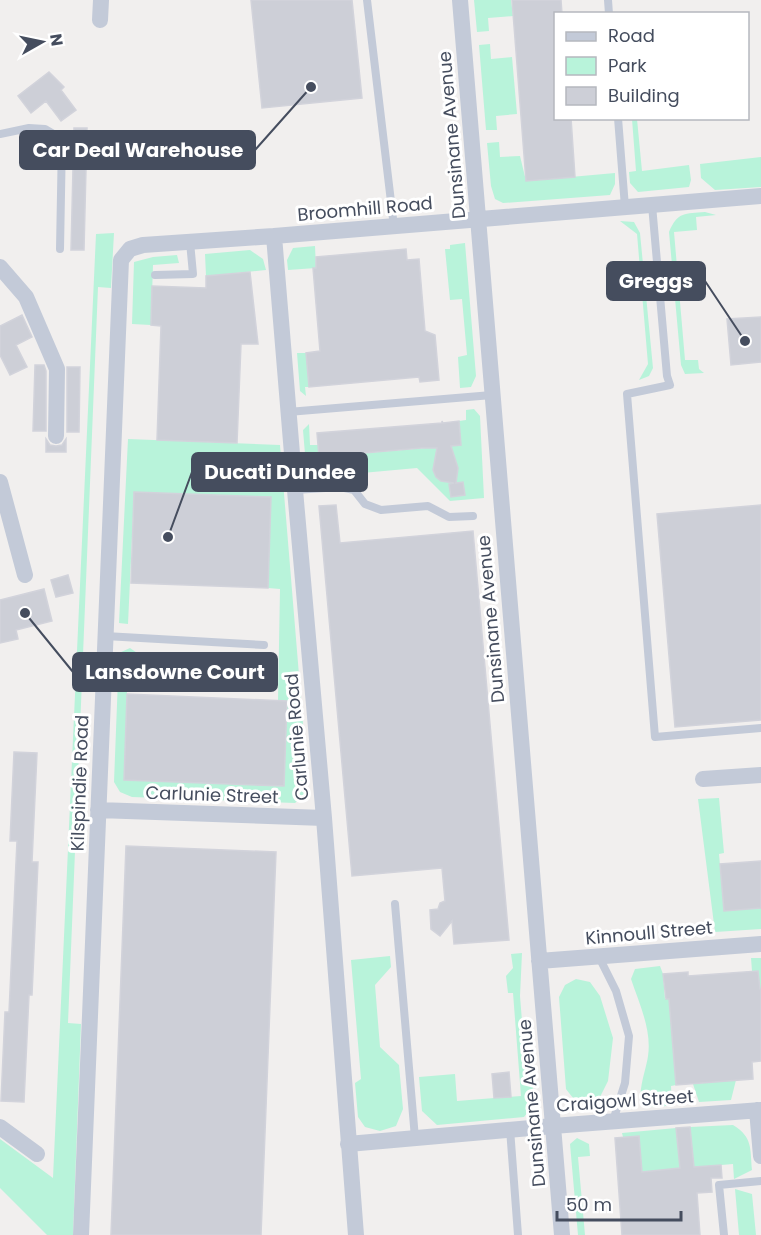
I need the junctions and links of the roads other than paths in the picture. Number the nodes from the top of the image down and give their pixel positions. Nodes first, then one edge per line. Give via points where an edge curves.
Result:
1 (101, 0) edge
2 (368, 0) edge
3 (460, 0) edge
4 (100, 20) dead end
5 (618, 120) edge
6 (0, 134) edge
7 (761, 196) edge
8 (652, 205) junction
9 (625, 207) junction
10 (478, 219) junction
11 (394, 226) junction
12 (274, 236) junction
13 (190, 242) junction
14 (60, 249) dead end
15 (121, 260) joint
16 (0, 267) edge
17 (155, 275) dead end
18 (492, 394) junction
19 (288, 412) junction
20 (56, 436) dead end
21 (0, 482) edge
22 (295, 490) junction
23 (473, 516) dead end
24 (25, 575) dead end
25 (105, 636) junction
26 (264, 645) dead end
27 (761, 728) edge
28 (761, 775) edge
29 (703, 779) dead end
30 (98, 810) junction
31 (324, 818) junction
32 (395, 904) dead end
33 (761, 944) edge
34 (599, 957) junction
35 (539, 961) junction
36 (759, 1110) edge
37 (613, 1121) junction
38 (553, 1126) junction
39 (0, 1127) edge
40 (510, 1129) junction
41 (415, 1138) junction
42 (348, 1144) junction
43 (761, 1150) edge
44 (37, 1154) dead end
45 (761, 1156) edge
46 (761, 1181) edge
47 (81, 1235) edge
48 (356, 1235) edge
49 (518, 1235) edge
50 (562, 1235) edge
51 (724, 1235) edge

1 - 4 street
2 - 11 lane
3 - 10 street, Dunsinane Avenue
5 - 9 lane
6 - 14 lane via 45,129 62,139
7 - 8 street, Broomhill Road
8 - 9 street, Broomhill Road
8 - 27 lane via 670,385 627,394 655,737
9 - 10 street, Broomhill Road
10 - 11 street, Broomhill Road
10 - 18 street, Dunsinane Avenue
11 - 12 street, Broomhill Road
12 - 13 street, Broomhill Road
12 - 19 street, Carlunie Road
13 - 15 street, Broomhill Road via 143,245 130,249
13 - 17 lane via 193,274
15 - 25 street, Kilspindie Road
16 - 20 street via 26,297 57,369
18 - 19 lane
18 - 35 street, Dunsinane Avenue
19 - 22 street, Carlunie Road
21 - 24 street
22 - 23 lane via 340,487 354,490 365,504 381,510 428,506 449,517
22 - 31 street, Carlunie Road
25 - 26 lane
25 - 30 street, Kilspindie Road
28 - 29 street
30 - 31 street, Carlunie Street
30 - 47 street, Kilspindie Road
31 - 42 street, Carlunie Road
32 - 41 lane
33 - 34 street, Kinnoull Street
34 - 35 street, Kinnoull Street
34 - 37 lane via 616,991 629,1036 625,1083
35 - 38 street, Dunsinane Avenue
36 - 37 street, Craigowl Street
36 - 43 street
37 - 38 street, Craigowl Street
38 - 40 street, Craigowl Street
38 - 50 street, Dunsinane Avenue
39 - 44 street
40 - 41 street, Craigowl Street
40 - 49 lane
41 - 42 street, Craigowl Street
42 - 48 street, Carlunie Road
43 - 45 street
46 - 51 lane via 719,1185

